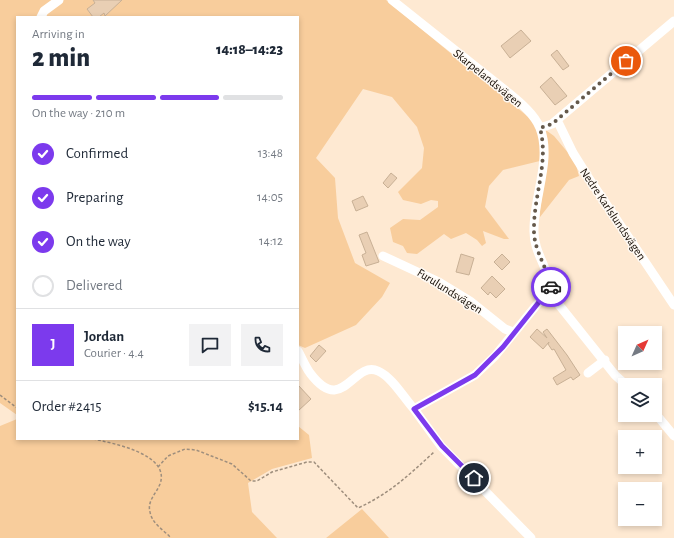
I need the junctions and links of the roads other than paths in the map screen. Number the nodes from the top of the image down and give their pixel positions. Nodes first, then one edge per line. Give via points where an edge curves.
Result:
1 (59, 0) edge
2 (392, 0) edge
3 (42, 16) edge
4 (674, 21) edge
5 (557, 120) junction
6 (540, 128) junction
7 (383, 256) dead end
8 (548, 291) junction
9 (671, 292) edge
10 (674, 305) edge
11 (513, 332) junction
12 (299, 353) edge
13 (604, 360) junction
14 (588, 373) dead end
15 (618, 378) edge
16 (414, 409) junction
17 (662, 421) edge
18 (674, 436) edge
19 (530, 538) edge

1 - 3 street via 44,11
2 - 6 street, Skarpelandsvägen via 523,105
4 - 5 street
5 - 6 street
5 - 9 street, Nedre Karlslundsvägen via 588,177
6 - 8 street, Skarpelandsvägen via 544,153 534,228 535,247 550,280 551,287
7 - 11 street, Furulundsvägen via 439,282
8 - 11 street
8 - 13 street
9 - 10 street, Nedre Karlslundsvägen
11 - 16 street via 495,356 475,375
12 - 16 street via 311,374 329,389 340,389 372,369 384,374
13 - 14 street
13 - 15 street
16 - 19 street via 442,446
17 - 18 street

